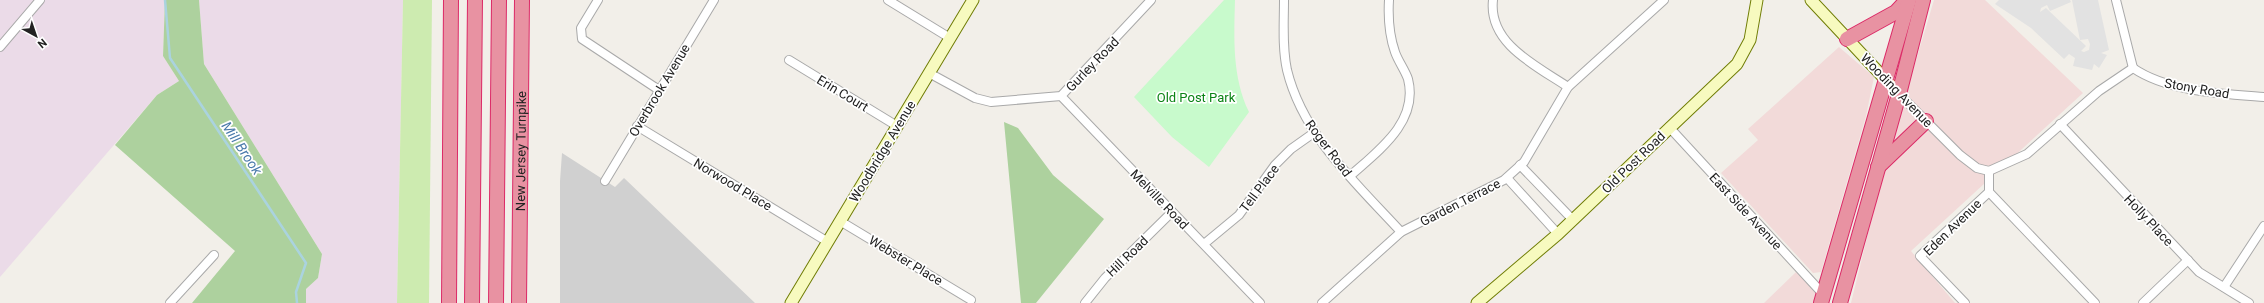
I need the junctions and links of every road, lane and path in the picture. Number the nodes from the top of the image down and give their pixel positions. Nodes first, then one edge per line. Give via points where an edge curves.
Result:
1 (40, 0) edge
2 (451, 0) edge
3 (475, 0) edge
4 (499, 0) edge
5 (522, 0) edge
6 (598, 0) edge
7 (714, 0) edge
8 (888, 0) edge
9 (973, 0) edge
10 (1151, 0) edge
11 (1284, 0) edge
12 (1389, 0) edge
13 (1493, 0) edge
14 (1664, 0) edge
15 (1757, 0) edge
16 (1811, 0) edge
17 (1908, 0) edge
18 (1923, 0) edge
19 (2116, 0) edge
20 (950, 38) junction
21 (1847, 39) junction
22 (0, 46) edge
23 (789, 60) dead end
24 (2133, 68) junction
25 (929, 73) junction
26 (1886, 81) junction
27 (1568, 87) junction
28 (659, 90) junction
29 (1899, 94) junction
30 (1061, 96) junction
31 (2264, 97) edge
32 (1926, 121) junction
33 (2060, 124) junction
34 (637, 126) junction
35 (897, 126) junction
36 (1669, 127) junction
37 (1314, 132) junction
38 (1520, 165) junction
39 (1878, 168) junction
40 (1989, 171) junction
41 (1350, 176) junction
42 (1507, 178) junction
43 (605, 181) dead end
44 (1989, 192) junction
45 (1172, 212) junction
46 (1573, 220) junction
47 (840, 221) junction
48 (2264, 226) edge
49 (1401, 232) junction
50 (1558, 234) junction
51 (828, 242) junction
52 (1204, 244) junction
53 (214, 255) dead end
54 (2188, 260) junction
55 (2224, 287) junction
56 (1822, 299) edge
57 (971, 300) dead end
58 (170, 303) edge
59 (448, 303) edge
60 (472, 303) edge
61 (496, 303) edge
62 (519, 303) edge
63 (791, 303) edge
64 (1085, 303) edge
65 (1260, 303) edge
66 (1322, 303) edge
67 (1477, 303) edge
68 (1840, 303) edge
69 (1965, 303) edge
70 (2095, 303) edge
71 (2143, 303) edge
72 (2248, 303) edge

1 - 22 street
2 - 59 highway
3 - 60 highway
4 - 61 highway, New Jersey Turnpike
5 - 62 highway, New Jersey Turnpike
6 - 28 street via 581,28 582,39
7 - 28 street, Overbrook Avenue
8 - 20 street
9 - 20 street, Woodbridge Avenue
10 - 30 street, Gurley Road
11 - 37 street, Roger Road via 1283,36 1287,69 1298,103
12 - 41 street via 1388,23 1395,52 1408,78 1411,96 1398,129 1388,142
13 - 27 street via 1493,19 1506,42
14 - 27 street, Garden Terrace
15 - 36 street, Old Post Road via 1750,40 1737,64
16 - 21 street, Wooding Avenue
17 - 21 highway via 1896,12
17 - 26 highway
18 - 29 highway
19 - 24 street
20 - 25 street, Woodbridge Avenue
21 - 26 street, Wooding Avenue
23 - 35 street, Erin Court
24 - 31 street, Stony Road via 2154,80 2204,91
24 - 33 street via 2099,91
25 - 30 street, Gurley Road via 975,98 991,102
25 - 35 street, Woodbridge Avenue
26 - 29 street, Wooding Avenue
26 - 56 highway
27 - 38 street, Garden Terrace
28 - 34 street, Overbrook Avenue
29 - 32 street, Wooding Avenue
29 - 39 highway
30 - 45 street, Melville Road
32 - 39 highway
32 - 40 street, Wooding Avenue via 1960,155 1977,168
33 - 40 street via 2027,154
33 - 54 street, Holly Place
34 - 43 street, Overbrook Avenue
34 - 51 street, Norwood Place
35 - 47 street, Woodbridge Avenue
36 - 46 street, Old Post Road
36 - 56 street, East Side Avenue
37 - 41 street, Roger Road
37 - 52 street, Tell Place via 1275,165 1239,214
38 - 42 street, Garden Terrace
38 - 46 street
39 - 68 highway
40 - 44 street, Eden Avenue
41 - 49 street, Roger Road
42 - 49 street, Garden Terrace
42 - 50 street
44 - 69 street, Eden Avenue via 1920,256
44 - 70 street
45 - 52 street, Melville Road
45 - 64 street, Hill Road via 1105,278
46 - 50 street, Old Post Road
47 - 51 street, Woodbridge Avenue
47 - 57 street, Webster Place
48 - 55 street
49 - 66 street, Garden Terrace
50 - 67 street, Old Post Road
51 - 63 street, Woodbridge Avenue
52 - 65 street, Melville Road
53 - 58 street
54 - 55 street, Holly Place via 2199,272
54 - 71 street
55 - 72 street, Holly Place

